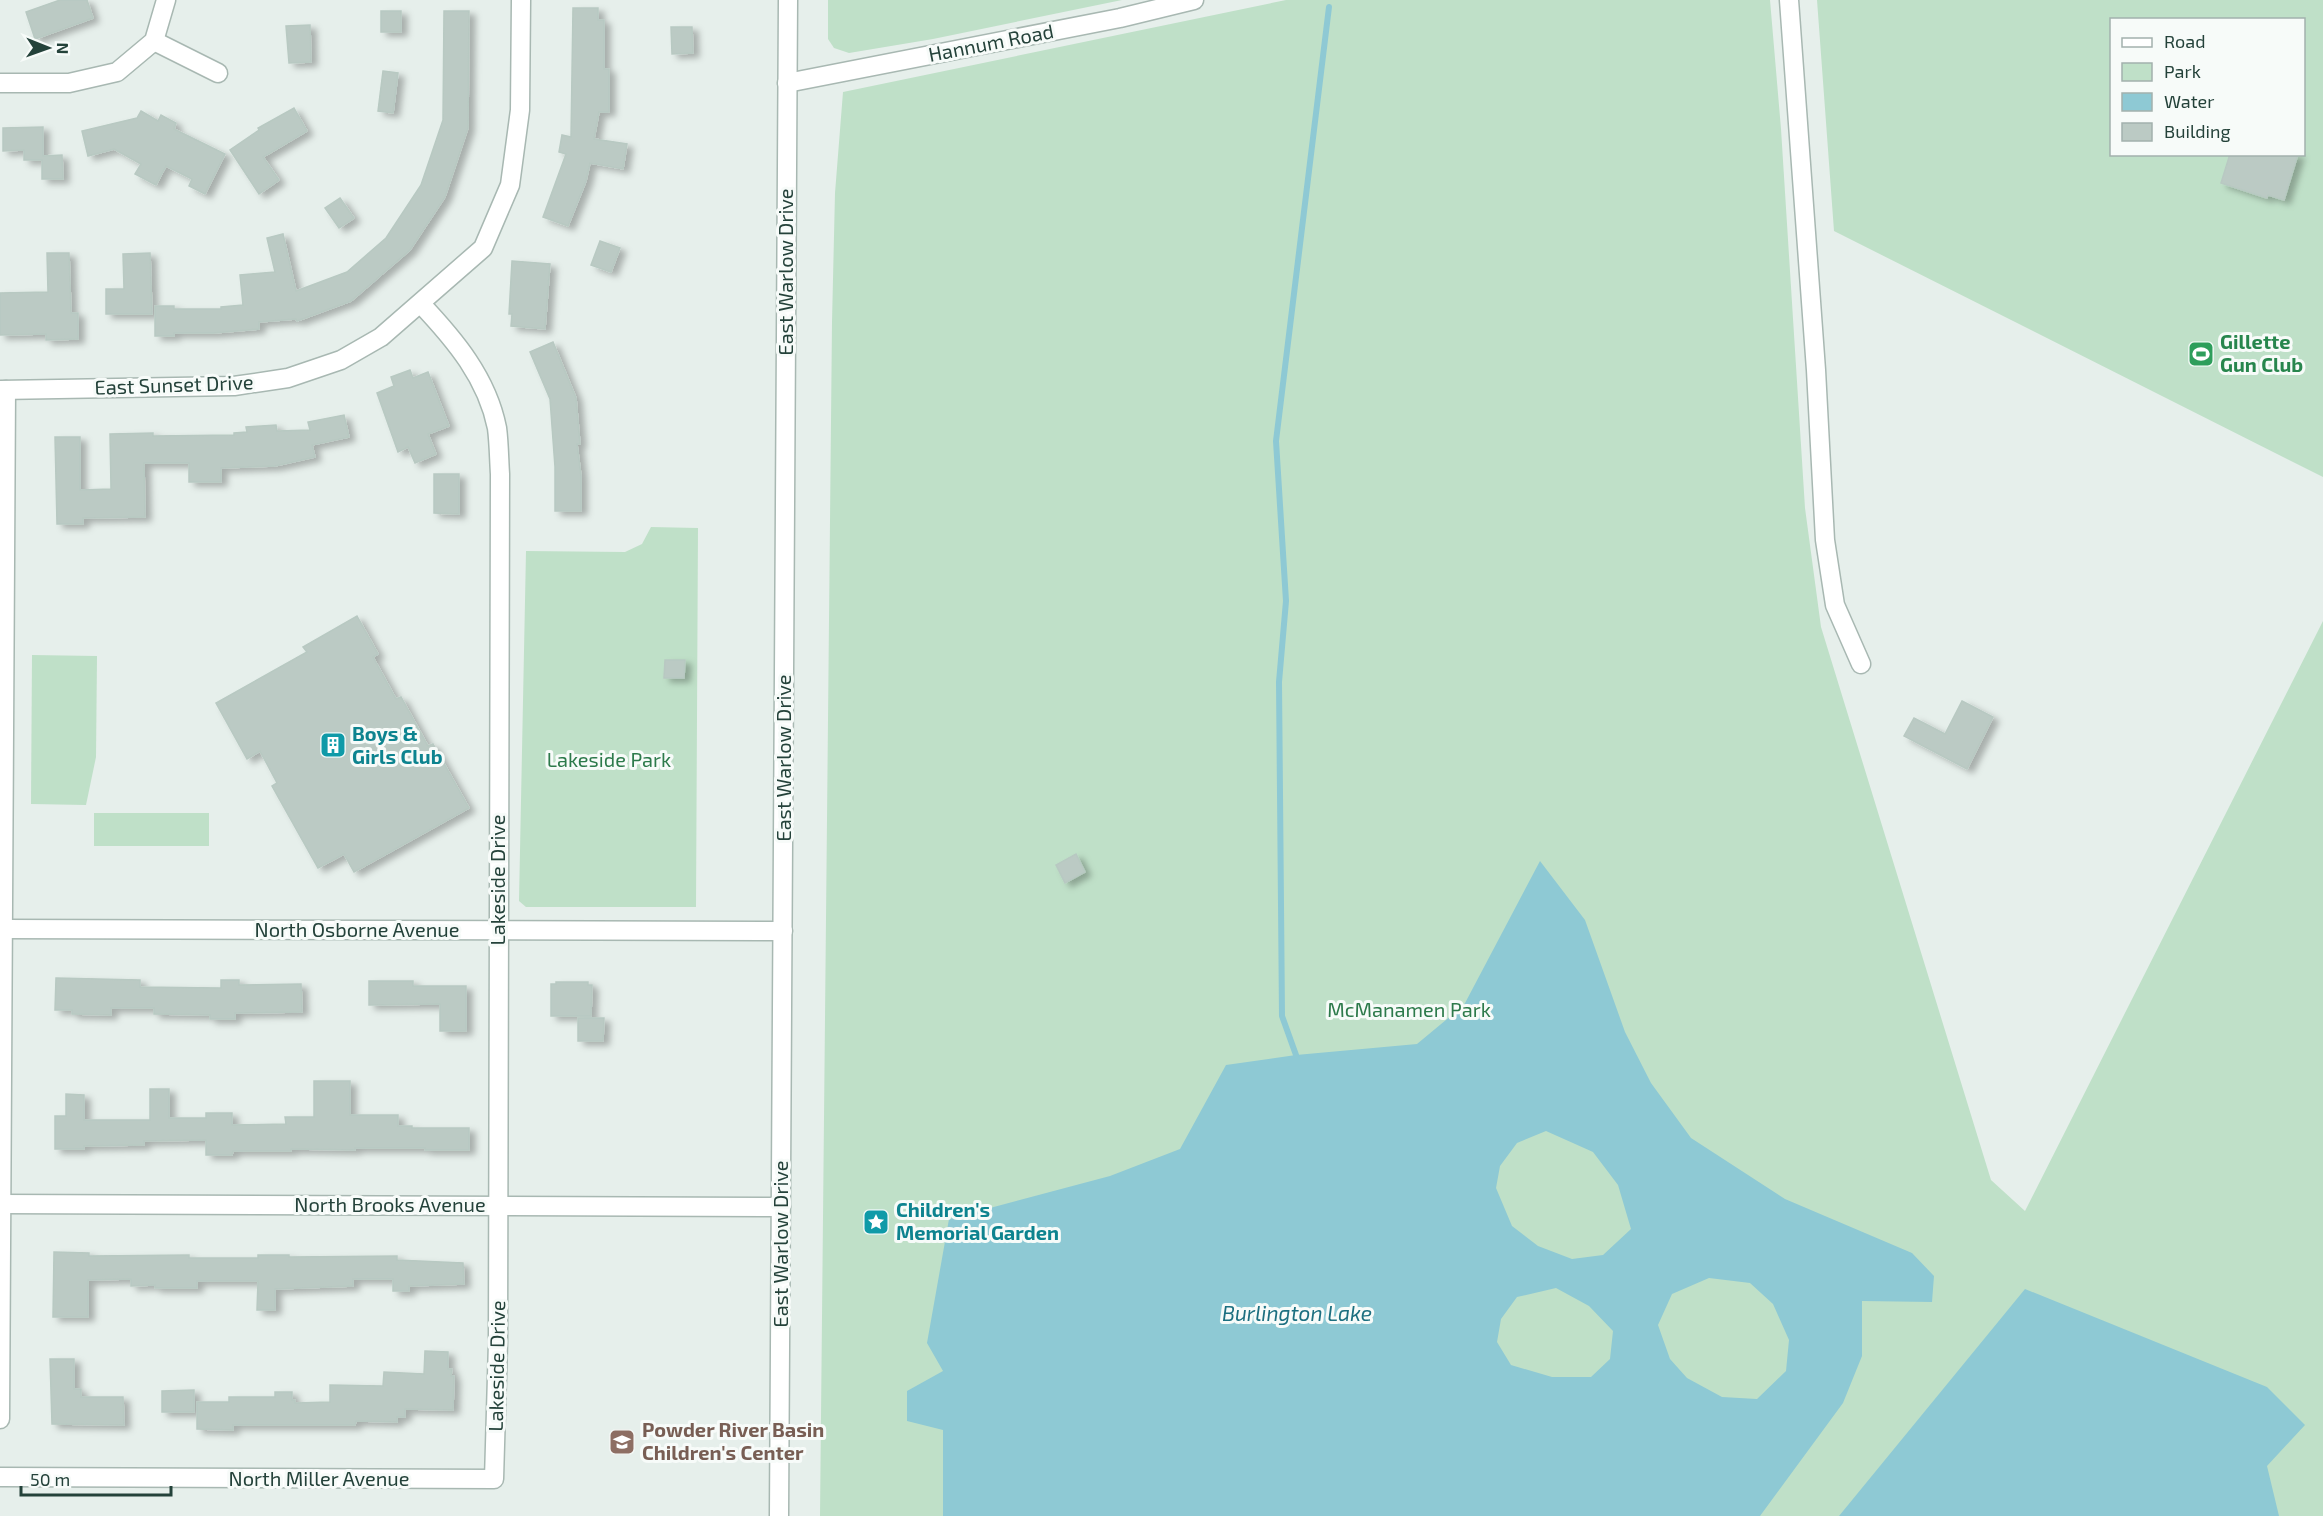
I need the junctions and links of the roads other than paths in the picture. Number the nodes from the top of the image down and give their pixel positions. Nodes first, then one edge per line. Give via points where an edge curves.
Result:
1 (166, 0) edge
2 (521, 0) edge
3 (788, 0) edge
4 (1194, 0) edge
5 (1789, 0) edge
6 (153, 41) junction
7 (218, 73) dead end
8 (0, 83) edge
9 (788, 83) junction
10 (421, 304) junction
11 (3, 390) edge
12 (1861, 664) dead end
13 (2, 802) edge
14 (3, 929) junction
15 (498, 930) junction
16 (783, 931) junction
17 (1, 1204) edge
18 (498, 1206) junction
19 (781, 1207) junction
20 (0, 1419) edge
21 (0, 1478) edge
22 (494, 1479) joint
23 (779, 1516) edge

1 - 6 street
2 - 10 street, East Sunset Drive via 520,111 510,185 483,248
3 - 9 street, East Warlow Drive
4 - 9 street, Hannum Road
5 - 12 street via 1825,540 1835,605
6 - 7 street
6 - 8 street via 117,72 69,83
9 - 16 street, East Warlow Drive
10 - 11 street, East Sunset Drive via 381,337 341,360 288,378 234,386
10 - 15 street, Lakeside Drive via 455,340 485,390 497,428
11 - 13 street
13 - 14 street
14 - 15 street, North Osborne Avenue
14 - 17 street
15 - 16 street, North Osborne Avenue
15 - 18 street, Lakeside Drive
16 - 19 street, East Warlow Drive
17 - 18 street, North Brooks Avenue
17 - 20 street
18 - 19 street, North Brooks Avenue
18 - 22 street, Lakeside Drive
19 - 23 street, East Warlow Drive
21 - 22 street, North Miller Avenue

